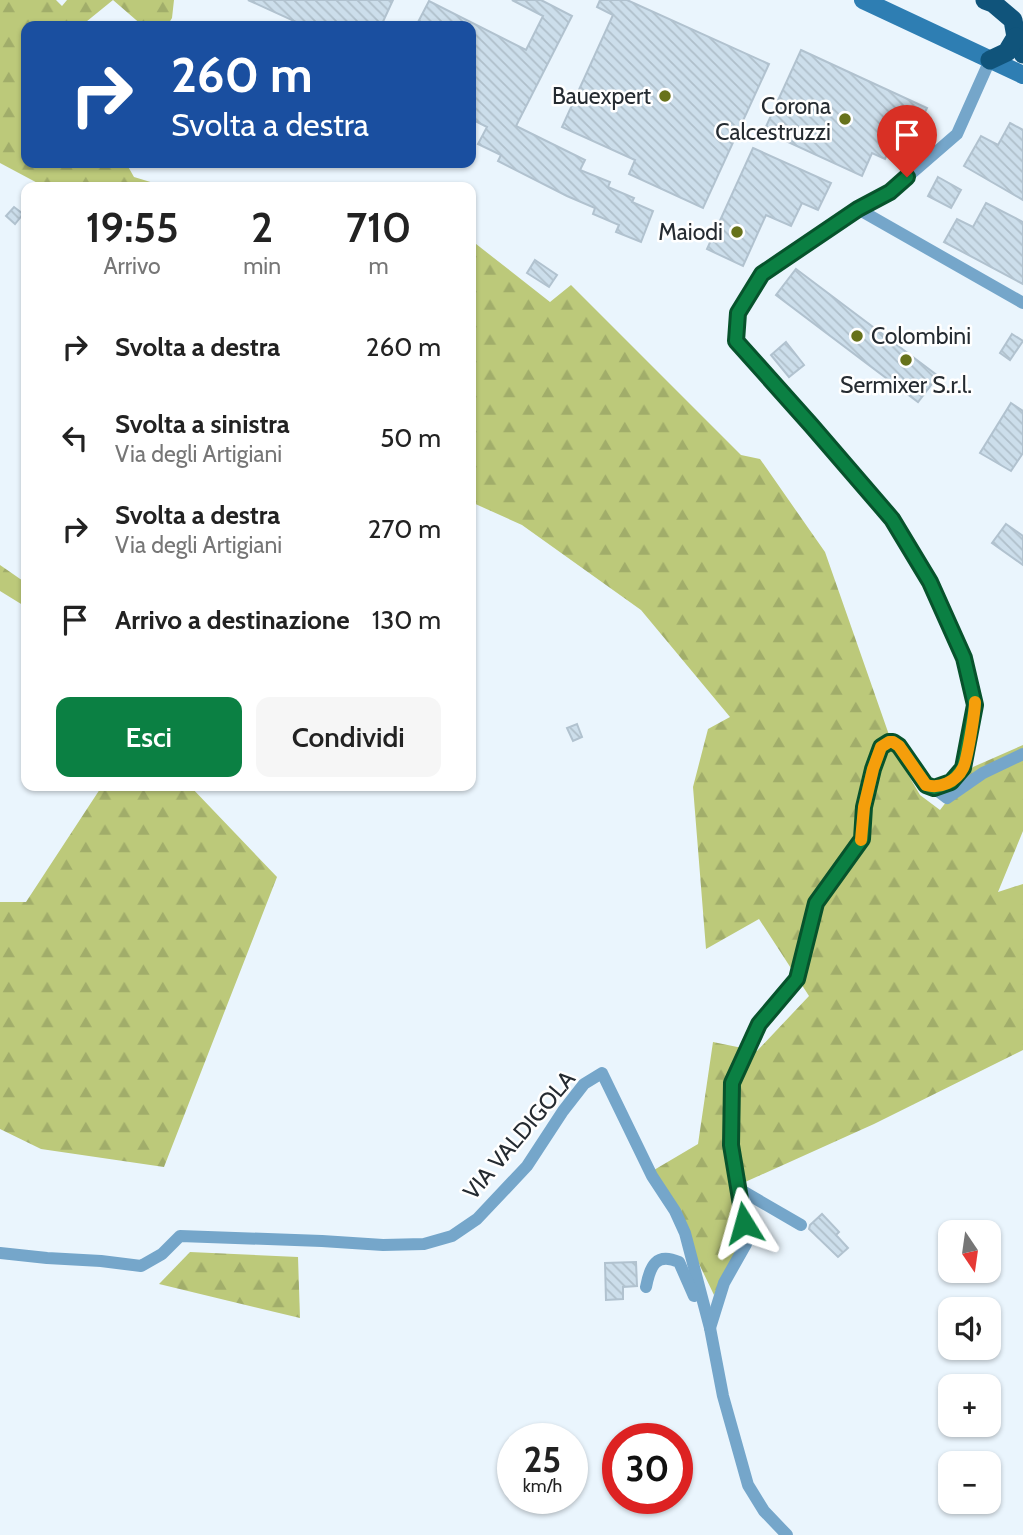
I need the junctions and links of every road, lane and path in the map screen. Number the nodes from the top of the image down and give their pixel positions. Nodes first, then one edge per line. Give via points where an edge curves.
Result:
1 (863, 0) edge
2 (985, 0) edge
3 (1019, 46) edge
4 (990, 60) junction
5 (1023, 75) edge
6 (858, 209) junction
7 (1023, 303) edge
8 (1023, 754) edge
9 (934, 788) junction
10 (739, 1189) junction
11 (801, 1225) dead end
12 (0, 1253) edge
13 (646, 1287) dead end
14 (710, 1328) junction
15 (787, 1535) edge

1 - 4 main road
2 - 3 highway via 1013,20
3 - 4 highway
4 - 5 main road
4 - 6 street via 957,134 890,192
6 - 7 street
6 - 9 street via 762,274 738,313 736,341 892,519 930,582 964,658 975,705 963,768 951,782
8 - 9 street via 983,772 947,798
9 - 10 street via 926,785 899,746 889,742 881,747 864,807 862,839 816,903 797,979 759,1024 732,1083 731,1145
10 - 11 street
10 - 14 street via 746,1244 724,1283
12 - 14 street, VIA VALDIGOLA via 141,1266 180,1236 383,1245 424,1244 452,1236 477,1219 527,1166 584,1084 602,1073 685,1233
13 - 14 street via 656,1261 670,1258 679,1262
14 - 15 street, VIA VALDIGOLA via 748,1485

